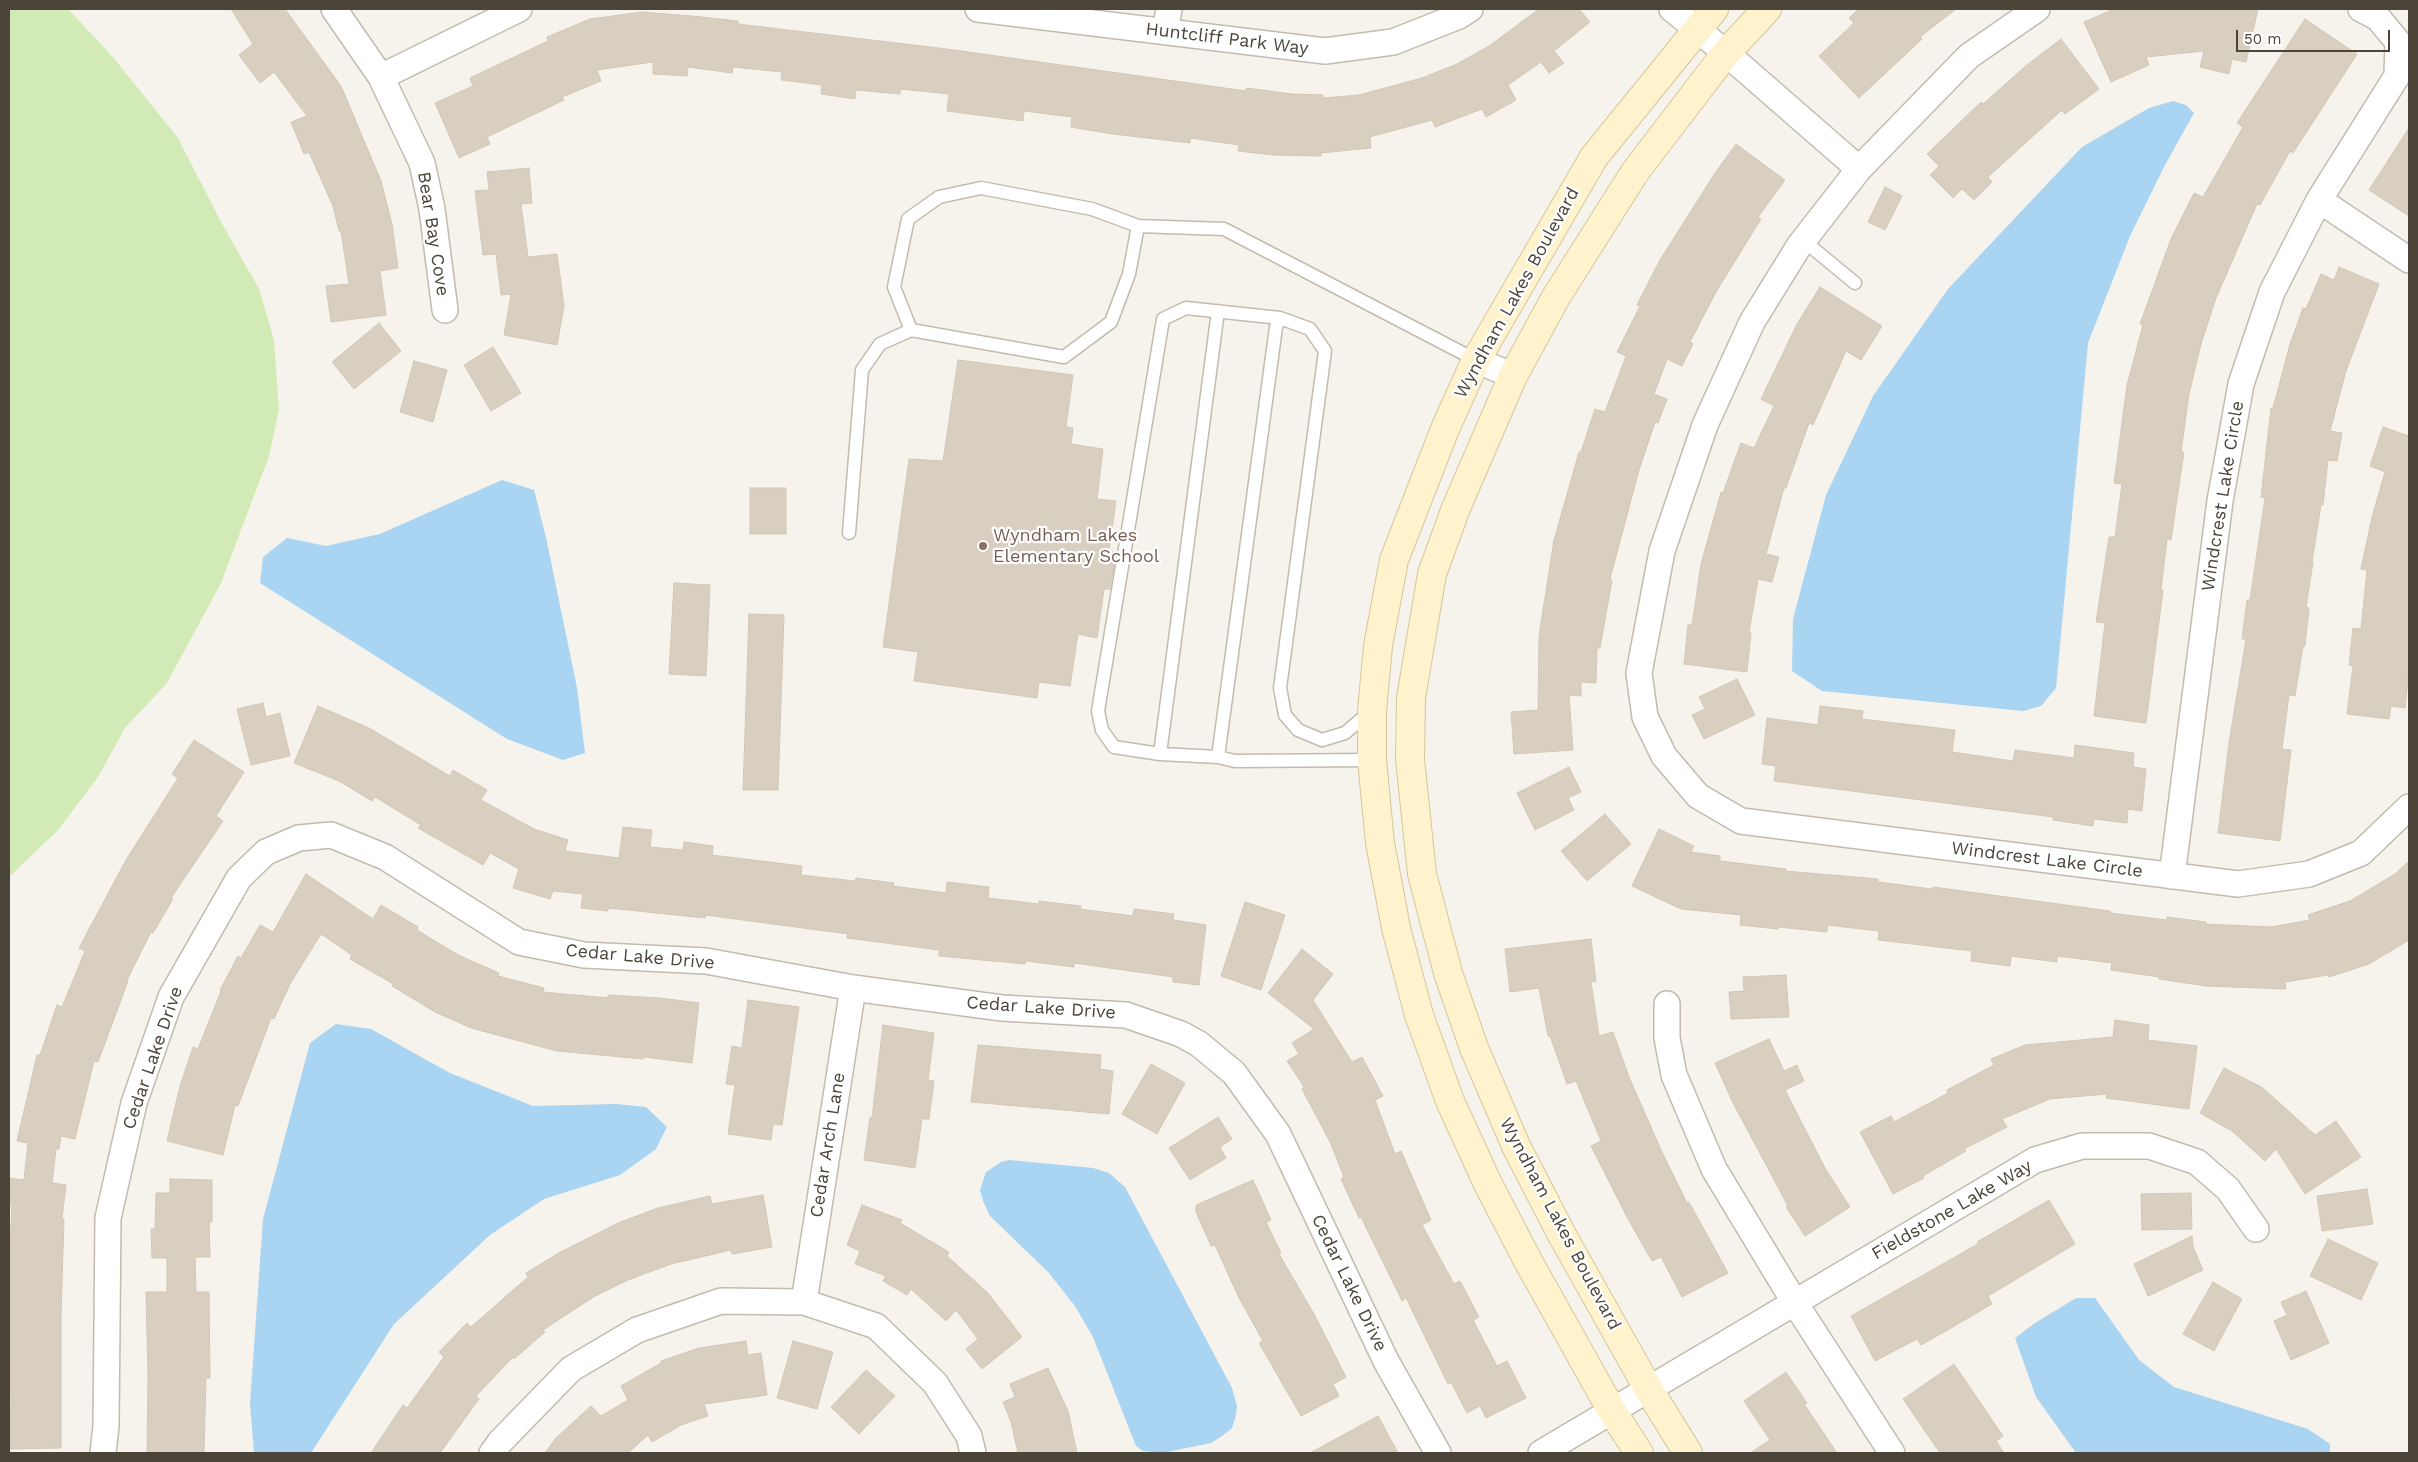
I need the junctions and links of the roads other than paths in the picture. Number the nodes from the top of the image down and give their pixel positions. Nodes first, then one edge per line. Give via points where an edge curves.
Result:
1 (334, 9) edge
2 (519, 9) edge
3 (978, 9) edge
4 (1470, 9) edge
5 (1672, 9) edge
6 (1714, 9) edge
7 (1767, 9) edge
8 (2037, 9) edge
9 (2361, 9) edge
10 (1167, 20) edge
11 (1696, 30) junction
12 (1726, 53) junction
13 (381, 77) junction
14 (1858, 170) junction
15 (2319, 200) junction
16 (1138, 226) junction
17 (1804, 240) junction
18 (2409, 260) edge
19 (1855, 283) dead end
20 (445, 310) dead end
21 (1218, 312) junction
22 (1280, 318) junction
23 (911, 330) junction
24 (1476, 360) junction
25 (1513, 376) junction
26 (849, 533) dead end
27 (1372, 710) junction
28 (1160, 754) junction
29 (1218, 757) junction
30 (1410, 759) junction
31 (1372, 760) junction
32 (2409, 807) edge
33 (2172, 876) junction
34 (853, 988) junction
35 (1667, 1004) dead end
36 (2256, 1229) dead end
37 (804, 1302) junction
38 (1795, 1303) junction
39 (1649, 1390) junction
40 (1612, 1411) junction
41 (103, 1453) edge
42 (492, 1453) edge
43 (973, 1453) edge
44 (1438, 1453) edge
45 (1542, 1453) edge
46 (1639, 1453) edge
47 (1688, 1453) edge
48 (1892, 1453) edge

1 - 13 street
2 - 13 street
3 - 10 street, Huntcliff Park Way
4 - 10 street, Huntcliff Park Way via 1393,42 1325,51
5 - 11 street
6 - 11 street, Wyndham Lakes Boulevard
7 - 12 street, Wyndham Lakes Boulevard
8 - 14 street, Windcrest Lake Circle via 1969,56
9 - 15 street, Windcrest Lake Circle via 2378,18 2398,42 2397,76
11 - 12 street
11 - 24 street, Wyndham Lakes Boulevard via 1594,157
12 - 14 street
12 - 25 street, Wyndham Lakes Boulevard via 1635,172 1556,297
13 - 20 street, Bear Bay Cove via 422,163 432,209
14 - 17 street, Windcrest Lake Circle
15 - 18 street
15 - 33 street, Windcrest Lake Circle via 2272,292 2241,384 2220,501
16 - 23 lane via 1129,274 1111,322 1064,357
16 - 23 lane via 1092,209 982,188 940,196 908,219 894,287
16 - 24 lane via 1224,229
17 - 19 lane
17 - 33 street, Windcrest Lake Circle via 1752,322 1704,425 1662,551 1639,673 1645,717 1664,756 1698,796 1741,821
21 - 22 lane
21 - 28 lane
21 - 28 lane via 1186,308 1163,319 1098,711 1102,730 1114,747
22 - 27 lane via 1310,328 1325,351 1280,688 1284,715 1298,730 1322,740 1345,733
22 - 29 lane via 1276,327
23 - 26 lane via 880,344 862,370
24 - 25 street
24 - 27 street, Wyndham Lakes Boulevard via 1445,429 1394,560 1378,646
25 - 30 street, Wyndham Lakes Boulevard via 1456,508 1432,574 1411,698
27 - 31 street, Wyndham Lakes Boulevard
28 - 29 lane
29 - 31 lane via 1235,761
30 - 31 street
30 - 39 street, Wyndham Lakes Boulevard via 1422,874 1448,973 1474,1048 1516,1146
31 - 40 street, Wyndham Lakes Boulevard via 1380,844 1396,928 1420,1015 1450,1101 1487,1182
32 - 33 street via 2361,853 2309,874 2238,884
34 - 37 street, Cedar Arch Lane
34 - 41 street, Cedar Lake Drive via 706,960 584,955 519,942 384,857 331,836 299,838 266,852 239,878 171,997 134,1103 108,1218
34 - 44 street, Cedar Lake Drive via 1002,1008 1126,1015 1181,1034 1220,1060 1278,1134 1386,1361
35 - 38 street via 1667,1038 1674,1075 1681,1092 1714,1169
36 - 38 street, Fieldstone Lake Way via 2228,1189 2197,1162 2149,1146 2082,1146 2035,1160
37 - 42 street via 721,1301 637,1330 571,1369
37 - 43 street via 876,1326 935,1383 969,1436
38 - 39 street, Fieldstone Lake Way
38 - 48 street
39 - 40 street, Fieldstone Lake Way
39 - 47 street, Wyndham Lakes Boulevard
40 - 45 street, Fieldstone Lake Way
40 - 46 street, Wyndham Lakes Boulevard

